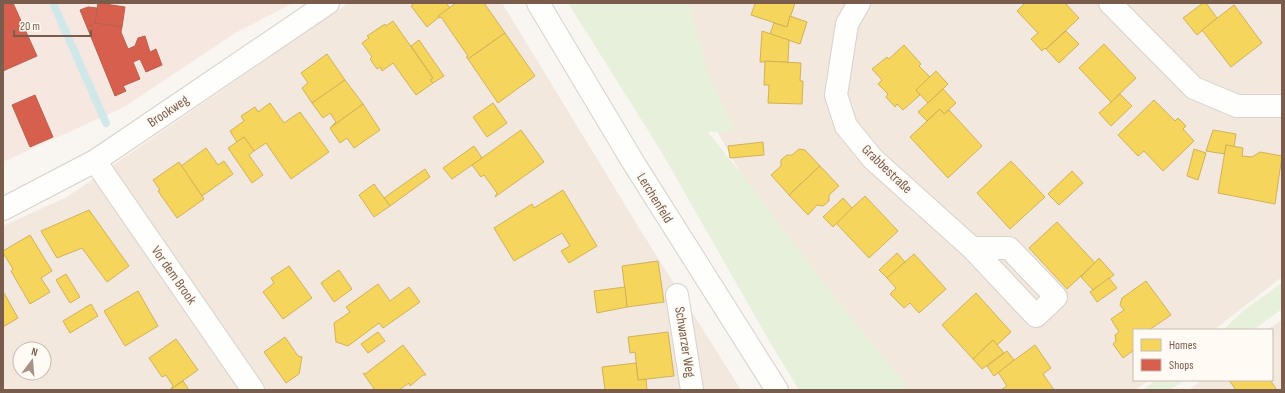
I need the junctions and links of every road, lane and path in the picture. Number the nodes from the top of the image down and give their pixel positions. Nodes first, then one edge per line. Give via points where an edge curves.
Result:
1 (328, 3) edge
2 (538, 3) edge
3 (859, 3) edge
4 (1110, 3) edge
5 (1282, 106) edge
6 (95, 161) junction
7 (3, 208) edge
8 (972, 248) dead end
9 (677, 295) dead end
10 (253, 390) edge
11 (692, 390) edge
12 (777, 390) edge

1 - 6 street, Brookweg
2 - 12 street, Lerchenfeld via 633,162
3 - 8 street, Grabbestraße via 847,24 836,95 846,126 873,159
4 - 5 street via 1194,88 1237,106
6 - 7 street, Brookweg
6 - 10 street, Vor dem Brook
9 - 11 street, Schwarzer Weg

